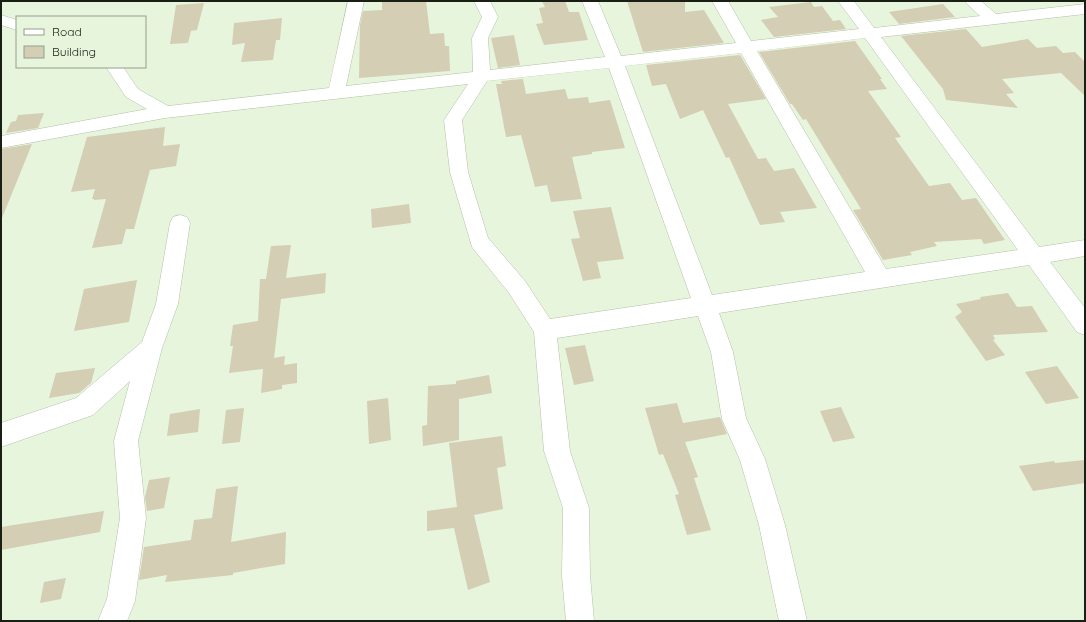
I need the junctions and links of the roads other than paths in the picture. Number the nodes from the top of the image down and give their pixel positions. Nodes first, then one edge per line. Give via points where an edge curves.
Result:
1 (356, 1) edge
2 (482, 1) edge
3 (590, 1) edge
4 (720, 1) edge
5 (846, 1) edge
6 (972, 1) edge
7 (1085, 9) edge
8 (1, 20) edge
9 (993, 20) junction
10 (16, 25) edge
11 (870, 34) junction
12 (746, 47) junction
13 (615, 62) junction
14 (115, 68) edge
15 (482, 76) junction
16 (336, 93) junction
17 (165, 112) junction
18 (1, 142) edge
19 (180, 223) dead end
20 (1085, 248) edge
21 (1034, 255) junction
22 (880, 279) junction
23 (704, 306) junction
24 (1085, 325) edge
25 (544, 330) junction
26 (151, 348) junction
27 (1, 435) edge
28 (112, 621) edge
29 (580, 621) edge
30 (793, 621) edge

1 - 16 street
2 - 15 street via 490,17 480,38
3 - 13 street
4 - 12 street
5 - 11 street
6 - 9 street
7 - 9 street
8 - 10 street
9 - 11 street
11 - 12 street
11 - 21 street
12 - 13 street
12 - 22 street
13 - 15 street
13 - 23 street
14 - 17 street via 132,93
15 - 16 street
15 - 25 street via 453,120 459,172 479,241 517,287
16 - 17 street
17 - 18 street
19 - 26 street via 167,304
20 - 21 street
21 - 22 street
21 - 24 street
22 - 23 street
23 - 25 street
23 - 30 street via 722,352 734,419 752,459 772,525
25 - 29 street via 556,451 576,508 576,576
26 - 27 street via 84,407
26 - 28 street via 126,441 133,518 121,601

